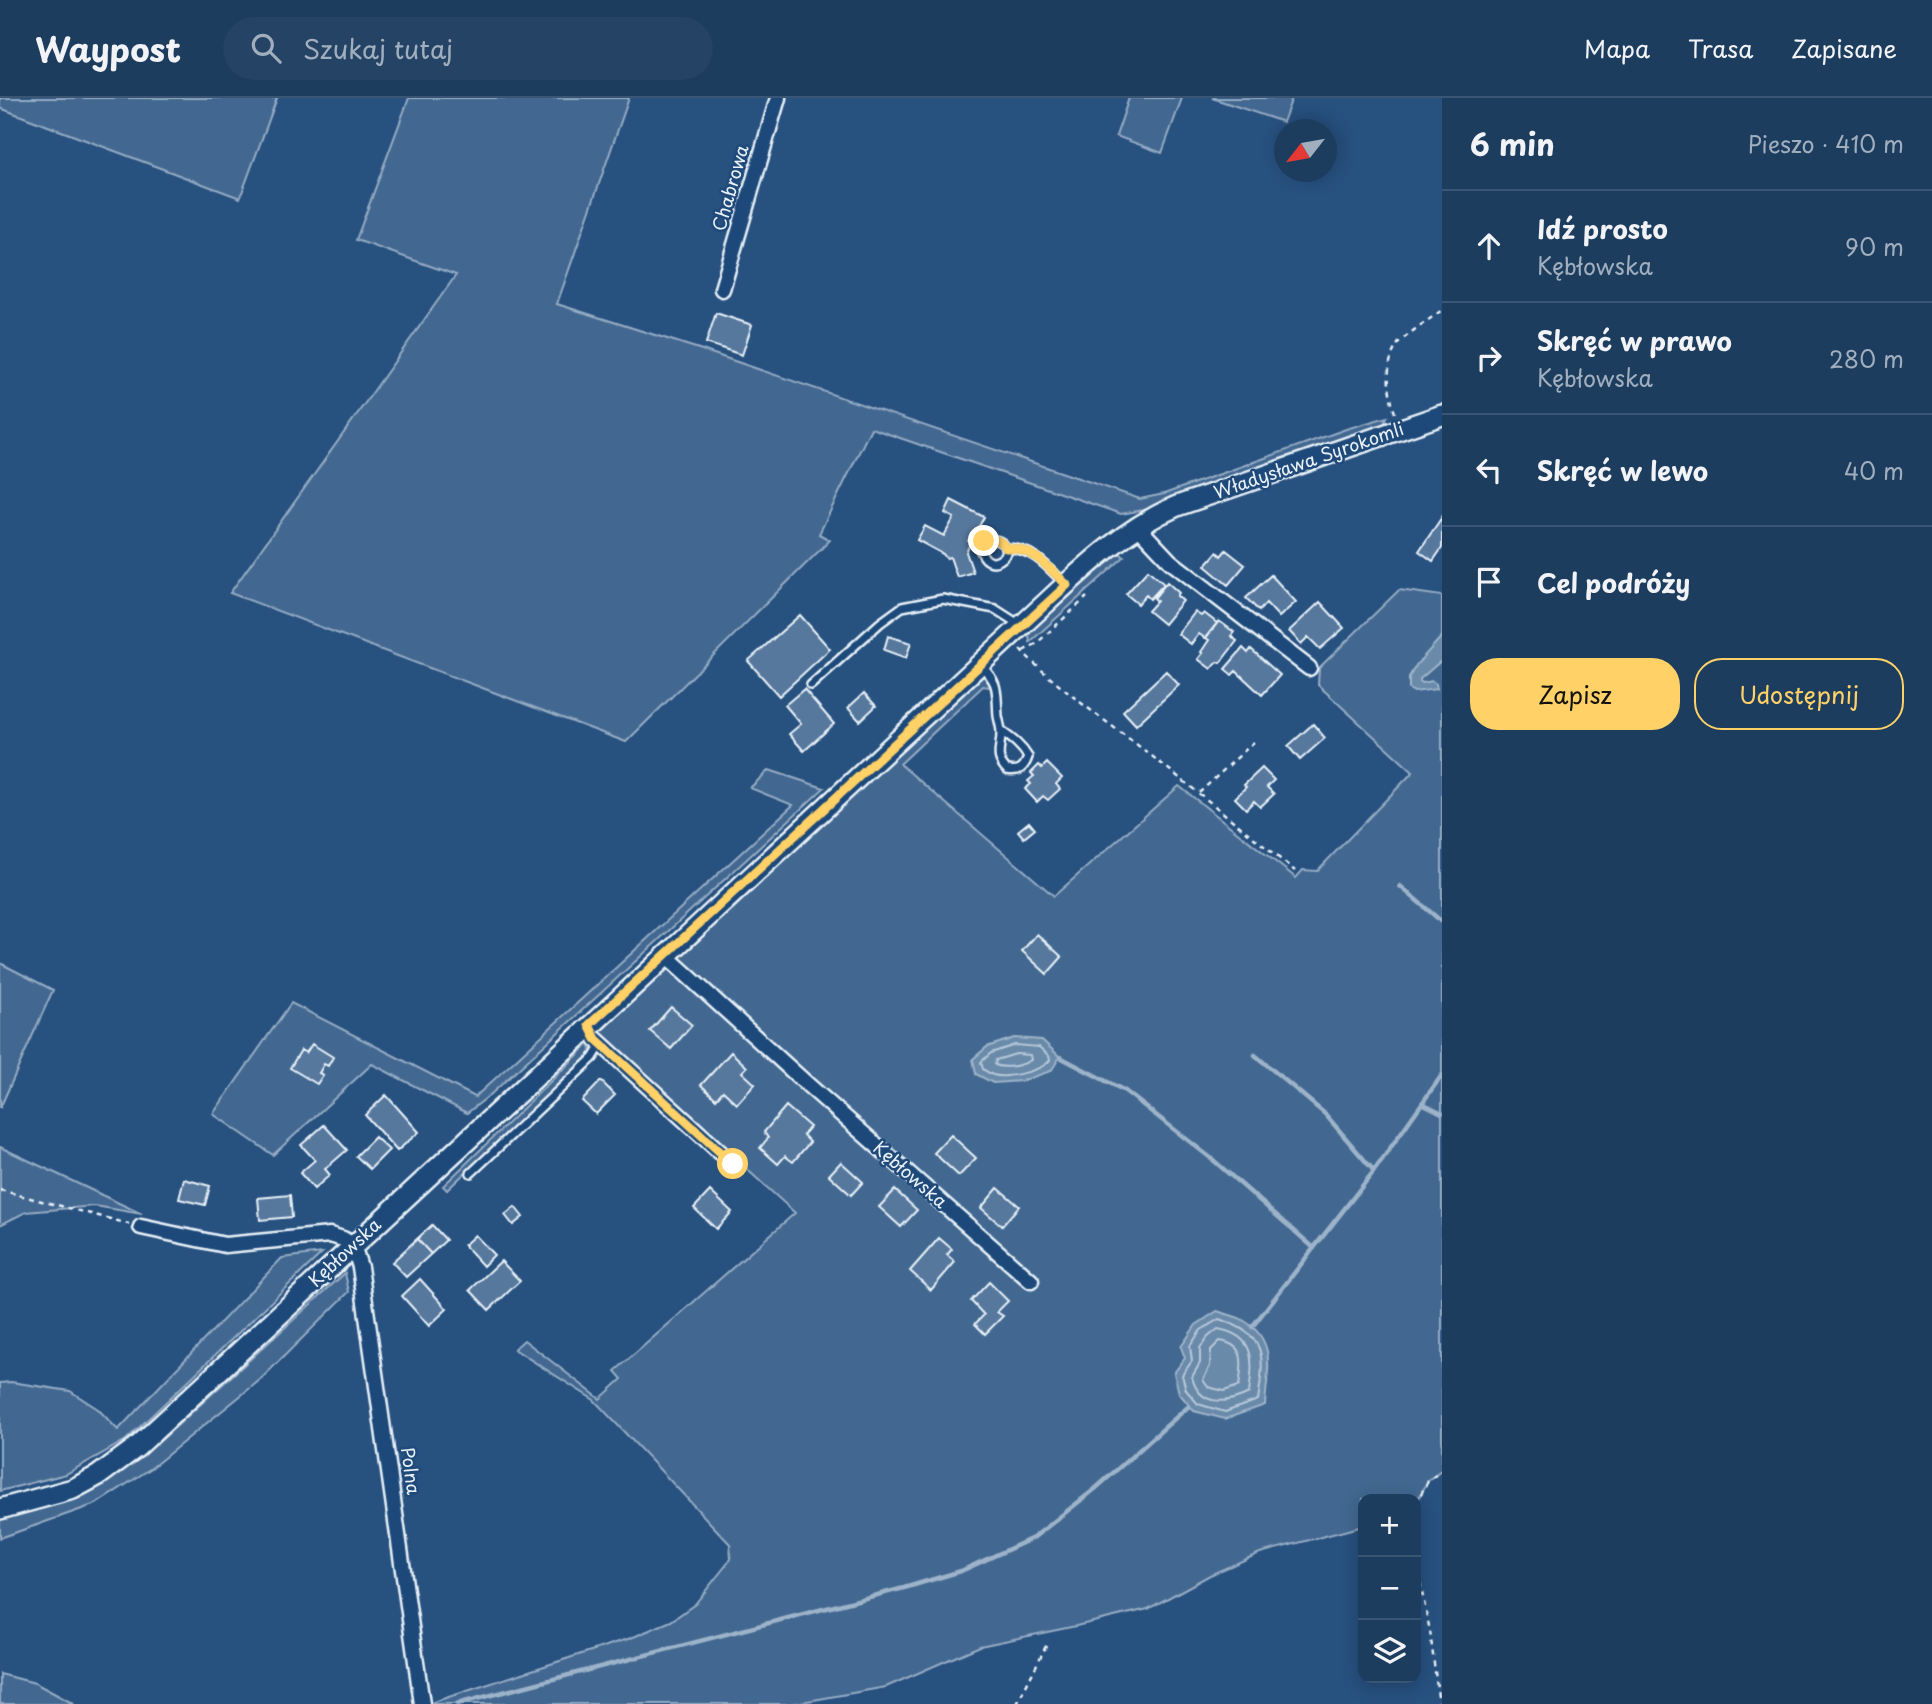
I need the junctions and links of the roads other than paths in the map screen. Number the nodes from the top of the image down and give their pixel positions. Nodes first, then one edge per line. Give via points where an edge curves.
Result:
1 (778, 98) edge
2 (722, 289) dead end
3 (1442, 415) edge
4 (1177, 506) joint
5 (1137, 526) junction
6 (1006, 548) dead end
7 (1067, 585) junction
8 (1017, 638) junction
9 (980, 664) junction
10 (1309, 668) dead end
11 (811, 685) dead end
12 (1001, 731) junction
13 (665, 955) junction
14 (593, 1032) junction
15 (733, 1164) dead end
16 (471, 1173) dead end
17 (141, 1227) road end
18 (353, 1245) junction
19 (1031, 1281) dead end
20 (0, 1509) edge
21 (422, 1704) edge

1 - 2 street, Chabrowa
3 - 4 street, Władysława Syrokomli
4 - 5 street, Kębłowska
5 - 7 street, Kębłowska
5 - 10 street via 1170,561
6 - 7 lane via 1031,553
7 - 8 street, Kębłowska
8 - 9 street, Kębłowska
8 - 11 lane via 995,609 943,599 902,607
9 - 12 lane via 995,682
9 - 13 street, Kębłowska
12 - 12 lane via 1000,763 1007,770 1021,770 1028,757
13 - 14 street, Kębłowska
13 - 19 street, Kębłowska
14 - 15 street
14 - 16 lane via 598,1050 593,1058
14 - 18 street, Kębłowska
17 - 18 street via 225,1245 330,1235
18 - 20 street, Kębłowska via 119,1462 73,1489
18 - 21 street, Polna via 360,1267

